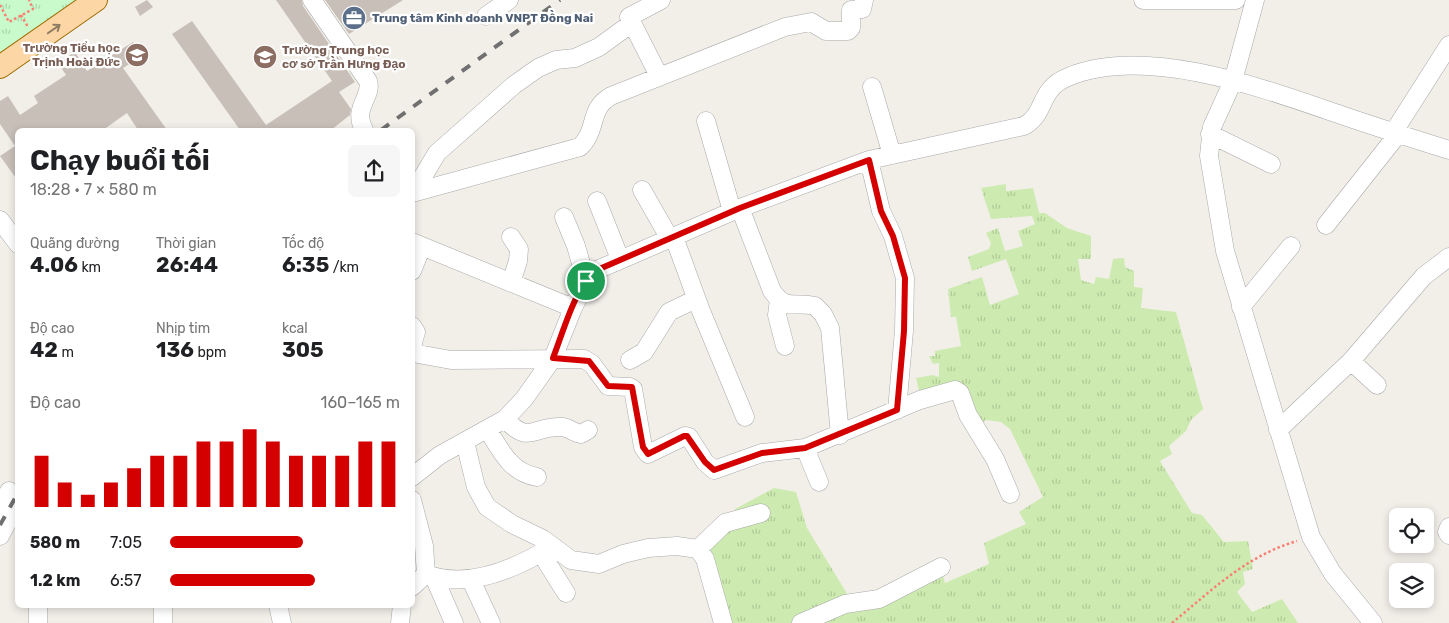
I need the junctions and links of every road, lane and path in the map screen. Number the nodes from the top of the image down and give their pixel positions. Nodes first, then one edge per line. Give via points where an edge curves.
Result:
1 (28, 0) edge
2 (96, 0) edge
3 (312, 0) edge
4 (509, 0) edge
5 (662, 0) edge
6 (864, 0) edge
7 (1143, 0) edge
8 (1236, 0) edge
9 (1255, 0) edge
10 (0, 5) edge
11 (4, 12) junction
12 (0, 14) edge
13 (21, 15) junction
14 (486, 16) dead end
15 (632, 23) junction
16 (28, 28) dead end
17 (1449, 45) edge
18 (0, 67) edge
19 (659, 76) junction
20 (1234, 81) junction
21 (872, 87) dead end
22 (706, 121) dead end
23 (363, 128) edge
24 (1395, 133) junction
25 (1210, 134) junction
26 (1449, 150) edge
27 (892, 155) junction
28 (869, 160) junction
29 (1271, 164) dead end
30 (415, 190) edge
31 (642, 190) dead end
32 (415, 192) edge
33 (597, 201) dead end
34 (736, 210) junction
35 (564, 217) dead end
36 (0, 220) edge
37 (1326, 225) dead end
38 (511, 238) dead end
39 (672, 238) junction
40 (15, 240) edge
41 (417, 244) edge
42 (1291, 246) dead end
43 (1449, 257) edge
44 (620, 259) junction
45 (586, 281) junction
46 (511, 283) junction
47 (696, 298) junction
48 (779, 300) junction
49 (1241, 307) junction
50 (573, 308) junction
51 (785, 346) dead end
52 (415, 350) edge
53 (553, 358) junction
54 (630, 360) dead end
55 (1351, 361) junction
56 (1377, 385) dead end
57 (897, 410) junction
58 (745, 417) dead end
59 (505, 419) junction
60 (488, 430) junction
61 (588, 430) dead end
62 (1278, 430) junction
63 (840, 435) junction
64 (465, 442) junction
65 (805, 448) junction
66 (415, 475) edge
67 (537, 477) dead end
68 (819, 482) dead end
69 (11, 494) edge
70 (1010, 494) dead end
71 (0, 509) edge
72 (415, 512) edge
73 (761, 513) dead end
74 (1449, 527) edge
75 (1449, 535) edge
76 (0, 536) edge
77 (1311, 537) junction
78 (698, 549) junction
79 (546, 550) junction
80 (941, 567) dead end
81 (430, 576) junction
82 (471, 580) junction
83 (415, 585) edge
84 (566, 593) dead end
85 (38, 608) edge
86 (163, 608) edge
87 (279, 608) edge
88 (402, 608) edge
89 (38, 623) edge
90 (164, 623) edge
91 (282, 623) edge
92 (400, 623) edge
93 (454, 623) edge
94 (491, 623) edge
95 (723, 623) edge
96 (801, 623) edge
97 (1172, 623) edge
98 (1373, 623) edge

1 - 13 path via 33,9
18 -> 2 main road
3 - 23 street via 368,82 369,91 360,111
4 - 14 street
5 - 15 street via 629,17
6 - 19 street via 862,9 851,10 848,31 826,32 811,22 785,27
7 - 8 street
9 - 20 street
10 - 11 path
11 - 12 path
11 - 13 path via 9,22
13 - 16 path
15 - 19 street
15 - 30 street via 600,47 575,58 556,60 514,85 437,153
17 - 24 street
19 - 32 street via 600,103 588,139 580,146
20 - 24 street
20 - 25 street
20 - 27 street via 1138,65 1092,70 1067,77 1048,90 1034,119 1024,126
21 - 27 street
22 - 34 street
24 - 26 street
24 - 37 street
25 - 29 street
25 - 49 street via 1209,156 1222,232
27 - 28 street
28 - 34 street
28 - 57 street via 881,211 893,236 905,278
31 - 39 street
33 - 44 street
34 - 39 street
34 - 48 street
35 - 45 street
36 - 40 street
38 - 46 street via 519,248
39 - 44 street
39 - 47 street
41 - 46 street
42 - 49 street
43 - 55 street via 1424,276
44 - 45 street via 597,270
45 - 50 street
46 - 50 street
47 - 54 street via 669,312 644,352
47 - 58 street
48 - 51 street via 777,315
48 - 63 street via 790,305 815,306 827,319
49 - 62 street
50 - 53 street
52 - 53 street via 418,354 451,360
53 - 59 street via 524,399
53 - 65 street via 589,361 608,386 632,387 643,447 648,454 687,436 714,470 762,453
55 - 56 street
55 - 62 street
57 - 63 street
57 - 70 street via 947,391 960,393 968,415 995,459
59 - 60 street
59 - 61 street via 518,432 525,434 557,427 581,434
60 - 64 street
60 - 67 street via 508,463 523,474
62 - 77 street
63 - 65 street
64 - 66 street via 440,455
64 - 79 street via 476,487 487,507 543,539
65 - 68 street
69 - 71 street
69 - 76 street
72 - 81 street
73 - 78 street via 725,523
74 - 75 street
77 - 97 path via 1278,547 1242,565
77 - 98 street via 1333,574
78 - 79 street via 677,546 648,548 599,564 571,560
78 - 95 street via 705,559
79 - 82 street via 512,569
79 - 84 street
80 - 96 street via 879,599 844,604
81 - 82 street
81 - 83 street
81 - 93 street
82 - 94 street
85 - 89 street
86 - 90 street
87 - 91 street
88 - 92 street

